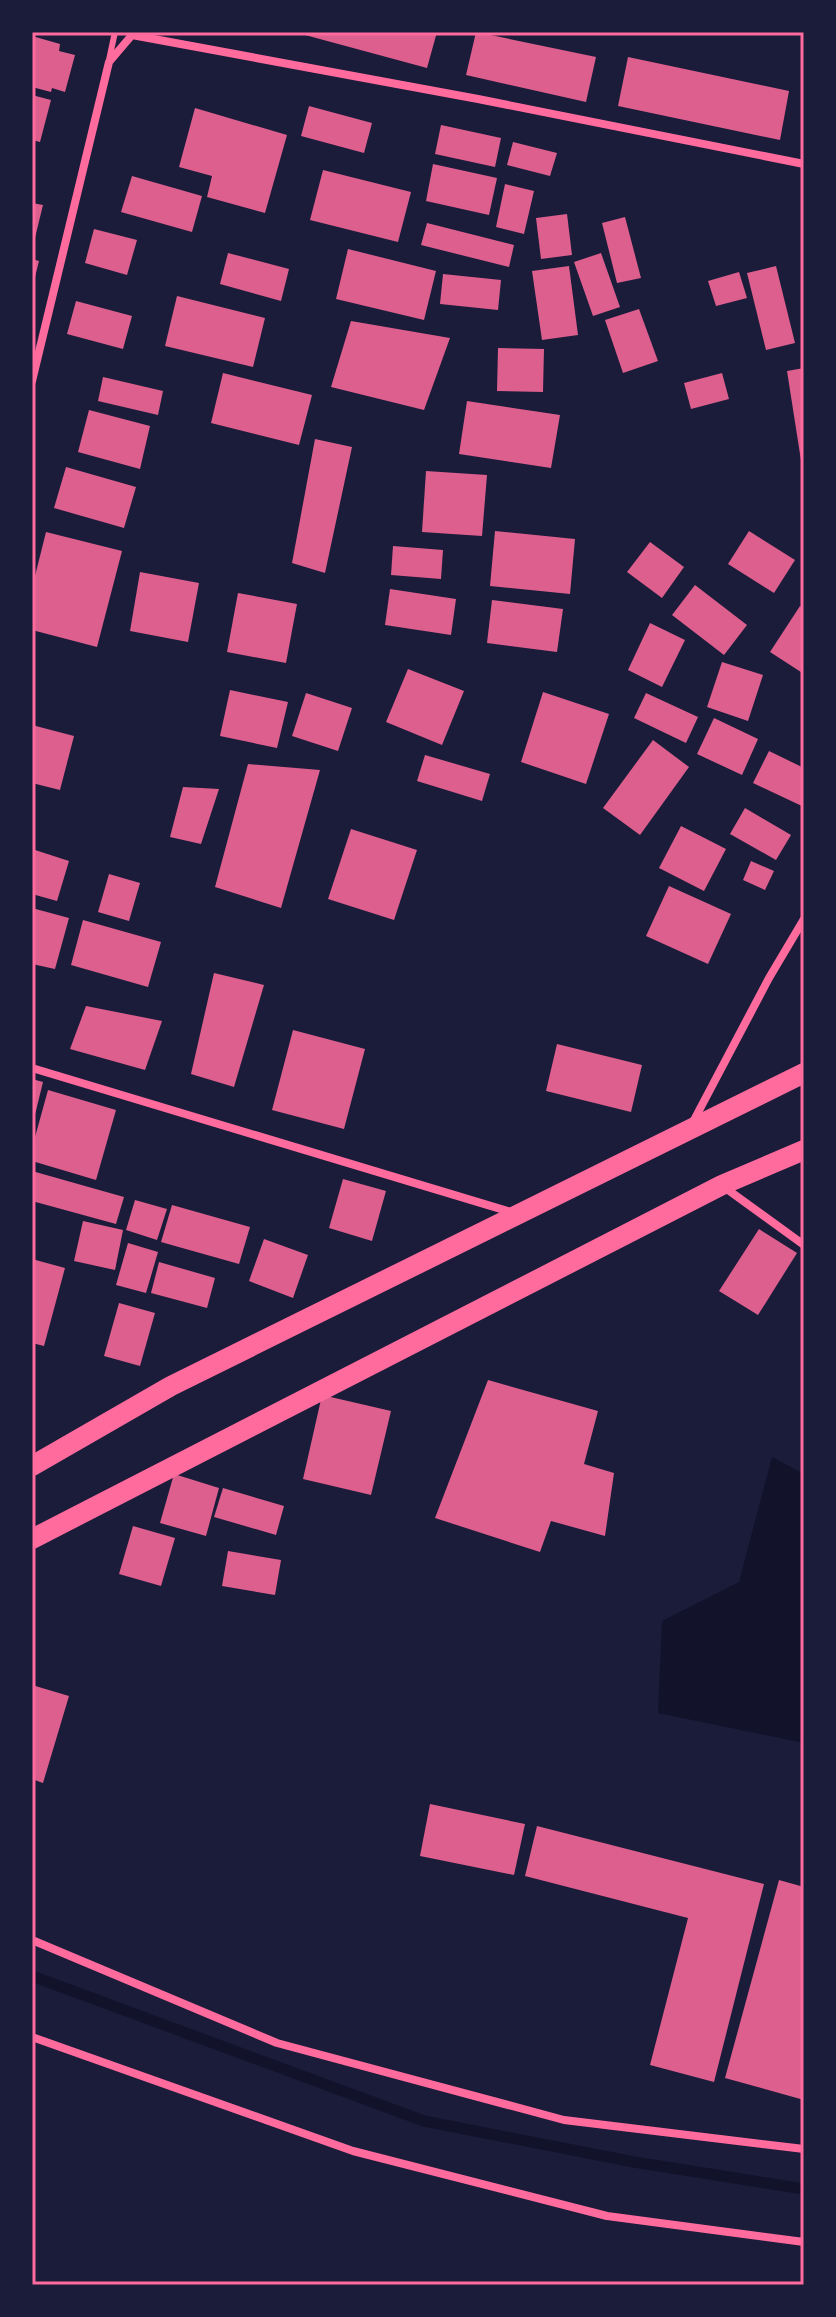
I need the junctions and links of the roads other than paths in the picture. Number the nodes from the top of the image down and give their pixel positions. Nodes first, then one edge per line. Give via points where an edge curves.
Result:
1 (115, 32) edge
2 (109, 62) junction
3 (804, 164) edge
4 (32, 381) edge
5 (804, 919) edge
6 (32, 1068) edge
7 (804, 1073) edge
8 (689, 1130) junction
9 (804, 1150) edge
10 (722, 1185) junction
11 (518, 1214) junction
12 (804, 1245) edge
13 (32, 1466) edge
14 (32, 1539) edge
15 (32, 1940) edge
16 (32, 2037) edge
17 (804, 2149) edge
18 (804, 2242) edge

1 - 2 lane
2 - 3 street via 132,35
2 - 4 street
5 - 8 street
6 - 11 street
7 - 8 main road
8 - 11 main road
9 - 10 main road
10 - 12 street
10 - 14 main road
11 - 13 main road via 171,1386
15 - 17 street via 277,2043 564,2120
16 - 18 street via 353,2151 607,2216

